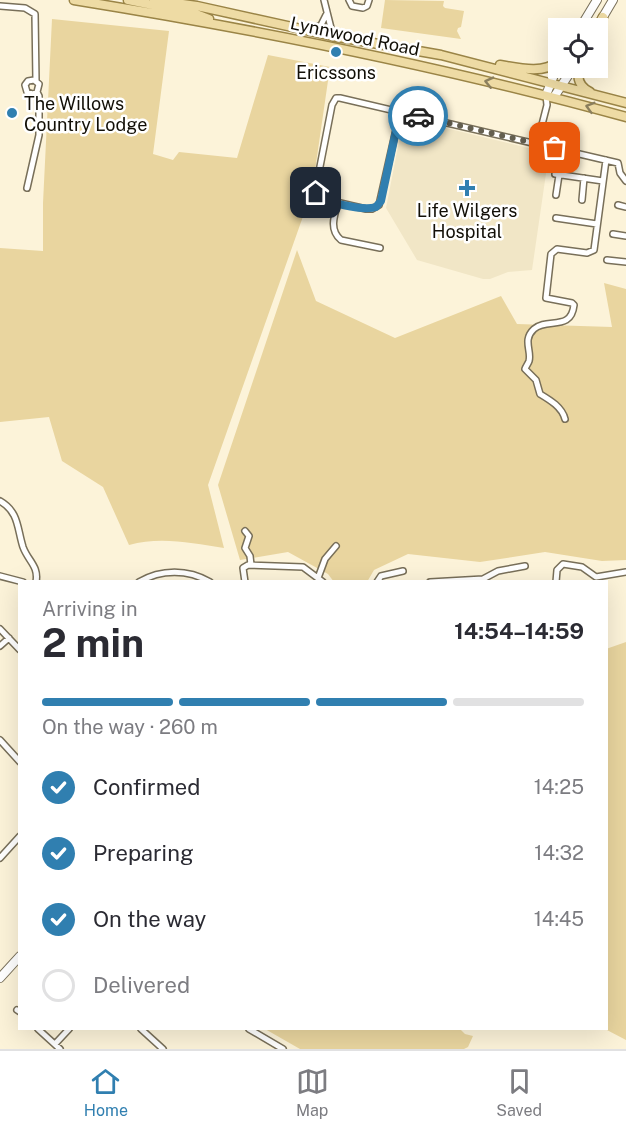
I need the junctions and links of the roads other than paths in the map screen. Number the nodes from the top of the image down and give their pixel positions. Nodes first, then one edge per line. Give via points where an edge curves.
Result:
1 (74, 0) edge
2 (128, 0) edge
3 (154, 0) edge
4 (324, 0) edge
5 (349, 0) edge
6 (369, 0) edge
7 (597, 0) edge
8 (613, 0) edge
9 (0, 6) edge
10 (192, 10) edge
11 (326, 14) junction
12 (603, 17) edge
13 (586, 18) edge
14 (307, 31) junction
15 (333, 36) junction
16 (441, 55) junction
17 (548, 67) edge
18 (552, 78) edge
19 (567, 78) edge
20 (579, 78) edge
21 (36, 81) junction
22 (550, 82) junction
23 (562, 86) junction
24 (38, 92) junction
25 (599, 95) junction
26 (549, 99) junction
27 (626, 102) edge
28 (400, 112) junction
29 (626, 117) edge
30 (537, 144) junction
31 (606, 160) junction
32 (584, 178) junction
33 (603, 181) junction
34 (626, 181) edge
35 (27, 188) dead end
36 (556, 195) dead end
37 (582, 200) dead end
38 (338, 203) junction
39 (618, 205) dead end
40 (626, 207) edge
41 (556, 218) dead end
42 (597, 224) junction
43 (613, 234) dead end
44 (626, 236) edge
45 (380, 248) dead end
46 (607, 260) dead end
47 (626, 262) edge
48 (565, 419) dead end
49 (0, 501) edge
50 (245, 531) dead end
51 (336, 546) dead end
52 (251, 565) junction
53 (525, 566) dead end
54 (403, 571) dead end
55 (626, 572) edge
56 (0, 576) edge
57 (36, 580) edge
58 (143, 580) edge
59 (205, 580) edge
60 (245, 580) edge
61 (320, 580) edge
62 (378, 580) edge
63 (465, 580) edge
64 (556, 580) edge
65 (18, 581) edge
66 (0, 629) edge
67 (9, 639) junction
68 (0, 646) edge
69 (18, 648) edge
70 (0, 741) edge
71 (18, 760) edge
72 (18, 838) edge
73 (1, 853) edge
74 (18, 958) edge
75 (0, 978) edge
76 (39, 1030) edge
77 (68, 1030) edge
78 (142, 1030) edge
79 (251, 1030) edge
80 (55, 1044) junction
81 (60, 1049) edge
82 (163, 1049) edge
83 (283, 1049) edge

1 - 10 main road, Lynnwood Road
2 - 10 main road
3 - 10 main road, Lynnwood Road
4 - 11 street
5 - 6 street via 352,6 363,8
7 - 13 main road
8 - 12 main road
9 - 21 street via 25,8 35,14
10 - 14 main road, Lynnwood Road
26 -> 10 main road, Lynnwood Road via 285,38
11 - 14 street via 321,25
11 - 15 street
14 - 15 main road, Lynnwood Road
15 - 16 main road, Lynnwood Road
16 - 17 main road
16 - 22 main road, Lynnwood Road
18 - 22 main road
19 - 23 main road
20 - 25 main road via 585,89
21 - 24 street via 40,86
21 - 24 street via 28,81 25,87 30,94
22 - 23 main road, Lynnwood Road
22 - 26 main road
23 - 25 main road, Lynnwood Road
23 - 26 main road
24 - 35 street via 39,135
25 - 27 main road, Lynnwood Road
29 -> 26 main road, Lynnwood Road
26 - 30 street
28 - 30 street
28 - 38 street via 379,204 366,209
28 - 38 street via 340,98 333,100 316,187 318,196
30 - 31 street
31 - 33 street
31 - 34 street via 618,163
32 - 33 street
32 - 36 street via 557,175
32 - 37 street
33 - 42 street
38 - 45 street via 333,227 337,237
39 - 40 street
41 - 42 street
42 - 48 street via 592,252 557,249 551,254 545,297 573,304 569,317 560,324 542,324 529,335 525,369 536,381 540,394 552,401
43 - 44 street
46 - 47 street
49 - 57 street via 18,520 23,547 36,568
50 - 52 street
51 - 61 street via 325,559
52 - 60 street via 243,568
52 - 61 street via 302,567
53 - 63 street via 498,571 483,579
54 - 62 street
55 - 64 street via 596,577 582,567 563,564 557,570
56 - 65 street
58 - 59 street via 174,571
66 - 67 street
67 - 68 street
67 - 69 street
70 - 71 street
72 - 73 street
74 - 75 main road
76 - 80 street
77 - 80 street
78 - 82 street
79 - 83 street
80 - 81 street

